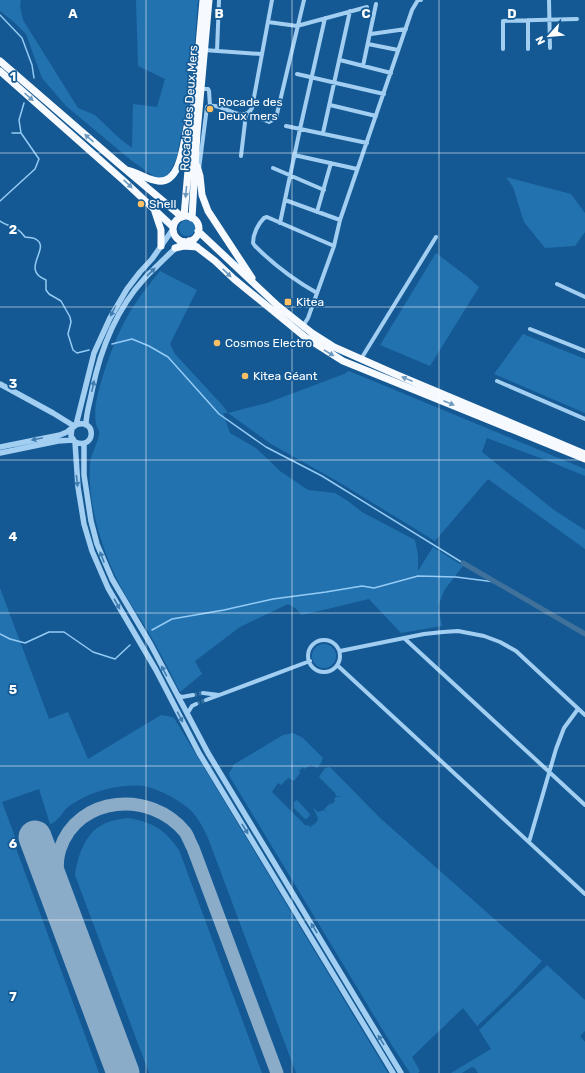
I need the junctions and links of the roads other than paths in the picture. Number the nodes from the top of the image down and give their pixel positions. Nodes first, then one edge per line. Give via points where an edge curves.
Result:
1 (203, 0) edge
2 (210, 0) edge
3 (219, 0) edge
4 (272, 0) edge
5 (304, 0) edge
6 (421, 0) edge
7 (549, 0) edge
8 (376, 4) dead end
9 (367, 7) dead end
10 (350, 11) junction
11 (325, 18) junction
12 (207, 19) junction
13 (549, 19) junction
14 (577, 19) dead end
15 (218, 20) junction
16 (528, 20) junction
17 (268, 22) junction
18 (297, 26) junction
19 (406, 29) junction
20 (371, 34) junction
21 (368, 44) junction
22 (550, 48) dead end
23 (503, 49) dead end
24 (528, 49) dead end
25 (204, 50) junction
26 (398, 50) junction
27 (217, 51) junction
28 (262, 54) junction
29 (340, 60) junction
30 (0, 61) edge
31 (363, 66) junction
32 (0, 71) edge
33 (391, 72) junction
34 (297, 74) dead end
35 (312, 78) junction
36 (335, 83) junction
37 (202, 89) junction
38 (384, 94) junction
39 (194, 105) junction
40 (330, 105) junction
41 (210, 106) junction
42 (247, 114) junction
43 (376, 116) junction
44 (286, 126) dead end
45 (300, 129) junction
46 (323, 133) junction
47 (367, 143) junction
48 (294, 155) junction
49 (240, 156) dead end
50 (331, 163) junction
51 (197, 167) junction
52 (273, 168) dead end
53 (357, 168) junction
54 (125, 169) junction
55 (290, 176) junction
56 (324, 190) junction
57 (285, 200) junction
58 (154, 210) junction
59 (317, 212) junction
60 (183, 216) junction
61 (192, 218) junction
62 (340, 220) junction
63 (280, 222) junction
64 (173, 228) junction
65 (198, 231) junction
66 (436, 237) dead end
67 (186, 241) junction
68 (161, 246) junction
69 (334, 246) junction
70 (198, 247) junction
71 (175, 248) junction
72 (557, 284) dead end
73 (256, 286) junction
74 (317, 292) junction
75 (585, 297) edge
76 (302, 326) junction
77 (530, 329) dead end
78 (585, 351) edge
79 (360, 359) junction
80 (497, 381) dead end
81 (0, 384) edge
82 (585, 419) edge
83 (86, 425) junction
84 (74, 426) junction
85 (74, 441) junction
86 (84, 444) junction
87 (0, 447) edge
88 (0, 453) edge
89 (585, 454) edge
90 (585, 459) edge
91 (404, 638) junction
92 (340, 651) junction
93 (310, 661) junction
94 (337, 665) junction
95 (203, 693) tunnel mouth
96 (177, 695) junction
97 (193, 695) tunnel mouth
98 (219, 695) junction
99 (206, 700) tunnel mouth
100 (180, 702) junction
101 (578, 709) junction
102 (187, 715) junction
103 (585, 715) edge
104 (215, 766) junction
105 (209, 770) junction
106 (549, 772) junction
107 (220, 773) junction
108 (214, 777) junction
109 (585, 805) edge
110 (528, 842) junction
111 (585, 894) edge
112 (393, 1073) edge
113 (401, 1073) edge

1 - 39 highway, Rocade des Deux Mers
2 - 12 highway, Rocade des Deux Mers
3 - 15 street
4 - 17 street
5 - 18 street
6 - 19 street via 418,0 412,10
7 - 13 street
8 - 20 street
9 - 10 street
10 - 11 street
10 - 29 street
11 - 18 street
11 - 35 street
12 - 15 street
12 - 25 highway, Rocade des Deux Mers
13 - 14 street
13 - 16 street
13 - 22 street
15 - 27 street
16 - 23 street via 503,21
16 - 24 street
17 - 18 street
17 - 28 street
18 - 42 street via 276,118 269,122
19 - 20 street
19 - 26 street
20 - 21 street
21 - 26 street
21 - 31 street
25 - 27 street
25 - 37 highway, Rocade des Deux Mers
26 - 33 street
27 - 28 street
28 - 42 street via 253,103
29 - 31 street
29 - 36 street
54 -> 30 highway
31 - 33 street
32 -> 58 highway via 124,180
33 - 38 street
34 - 35 street
35 - 36 street
35 - 45 street
36 - 38 street
36 - 40 street
37 - 41 street via 209,90
37 - 51 highway, Rocade des Deux Mers via 197,133
38 - 43 street
39 - 54 highway via 187,121 178,166 170,179 157,181
39 -> 60 highway, Rocade des Deux Mers
40 - 43 street
40 - 46 street
41 - 42 street
41 - 51 street via 207,107 205,114
42 - 49 street
43 - 47 street
44 - 45 street
45 - 46 street
45 - 48 street
46 - 47 street
47 - 53 street
48 - 50 street
48 - 55 street
50 - 53 street
50 - 56 street
51 - 61 highway, Rocade des Deux Mers
51 - 73 highway via 208,211
52 - 55 street
53 - 62 street
54 - 60 highway
55 - 56 street
55 - 57 street
56 - 59 street
57 - 59 street
57 - 63 street
58 - 64 highway
58 - 68 highway via 161,230
59 - 62 street
60 - 61 highway
60 - 64 highway via 176,220
61 - 65 highway via 198,224
62 - 69 street
63 - 69 street
63 - 74 street via 264,218 259,224 253,243 283,271
64 - 67 highway via 177,238
64 - 68 street
65 - 67 highway via 195,237
65 - 73 highway
66 - 79 street
67 - 70 highway
67 - 71 street
68 -> 84 street via 117,305 101,337 87,375
69 - 74 street
70 - 71 highway
70 -> 90 highway via 305,337 343,361
83 -> 71 street via 97,370 117,320 144,279
72 - 75 street
73 - 76 highway
74 - 76 street via 308,318
76 - 79 highway via 334,347
77 - 78 street
89 -> 79 highway
80 - 82 street
81 - 84 street
83 - 84 street via 81,423
83 - 86 street via 90,428 91,434 90,439
84 - 85 street via 71,433
84 -> 87 street via 60,435
85 - 86 street
85 - 88 street via 58,441
85 -> 105 street via 82,511 97,563
96 -> 86 street via 151,645 117,590 102,556 88,508
91 - 92 street
91 - 101 street via 458,631 500,642 516,651
91 - 106 street
92 - 93 street via 334,643 319,640 309,651
92 - 94 street
93 - 94 street via 315,669 320,671 329,671
93 - 98 street
94 - 110 street
95 - 98 street
96 - 97 street
96 - 100 street
98 - 99 street
100 - 102 street
100 - 102 street via 194,705
101 - 103 street
101 - 106 street via 564,728
102 - 104 street
104 - 105 street
104 - 107 street
105 - 108 street
106 - 109 street
106 - 110 street
107 - 108 street
113 -> 107 street
108 -> 112 street
110 - 111 street

